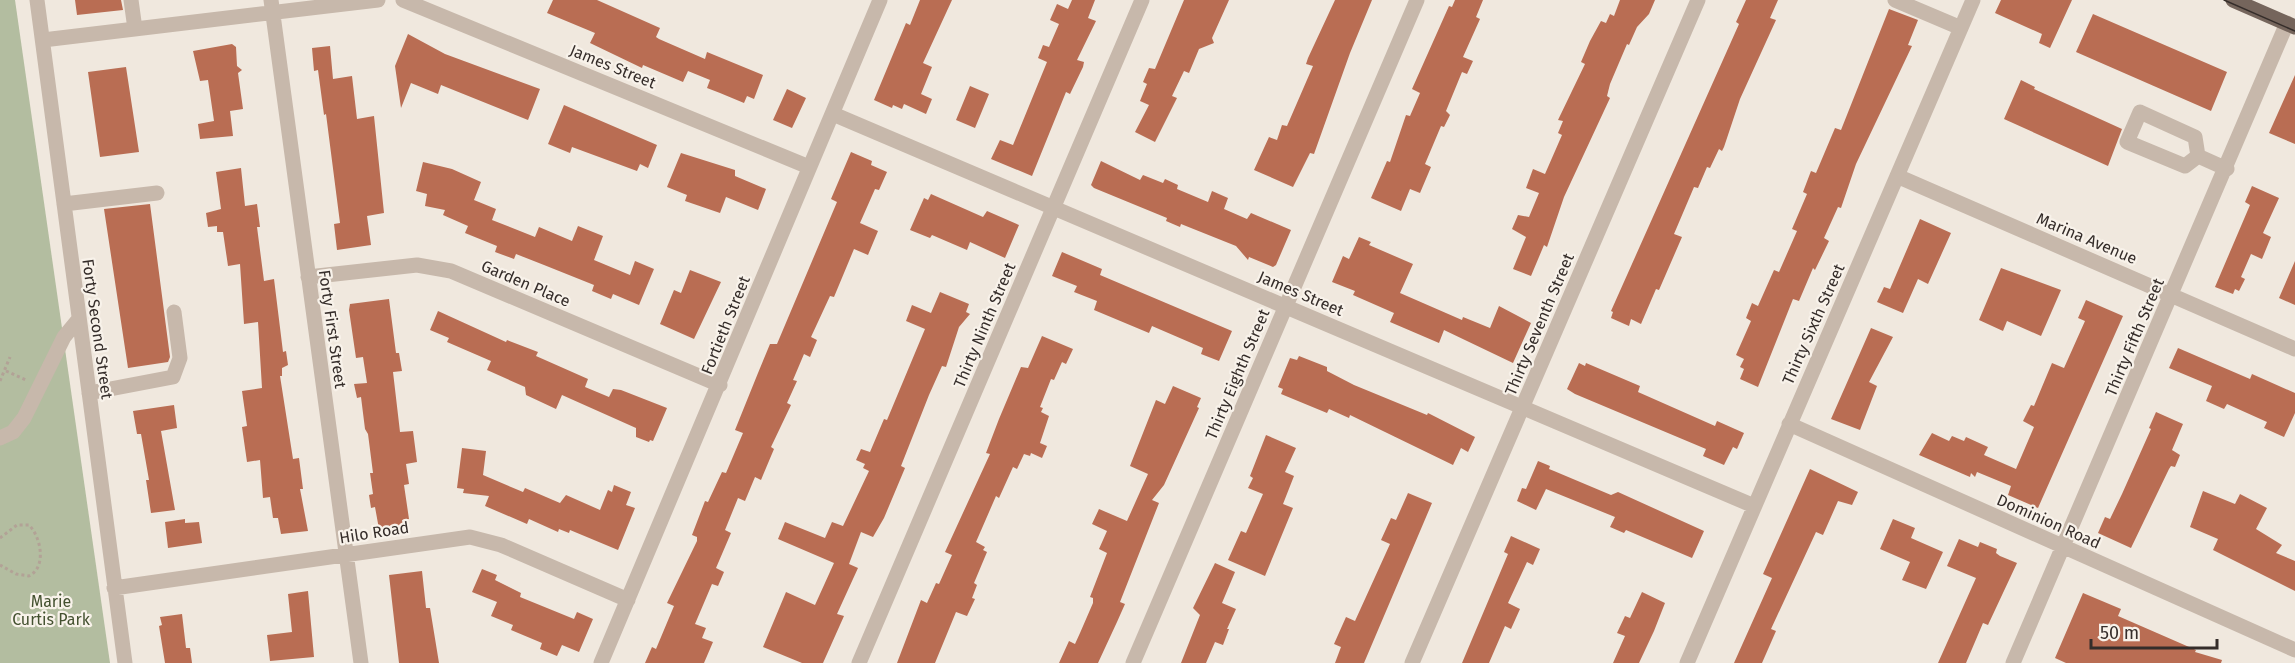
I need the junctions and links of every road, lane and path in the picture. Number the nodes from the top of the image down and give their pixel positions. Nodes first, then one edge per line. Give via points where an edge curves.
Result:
1 (37, 0) edge
2 (131, 0) edge
3 (378, 0) edge
4 (403, 0) edge
5 (880, 0) edge
6 (1142, 0) edge
7 (1417, 0) edge
8 (1698, 0) edge
9 (1895, 0) edge
10 (1973, 0) edge
11 (2233, 0) edge
12 (272, 7) edge
13 (2291, 25) edge
14 (1961, 28) junction
15 (135, 29) junction
16 (43, 40) junction
17 (833, 114) junction
18 (2198, 156) junction
19 (809, 167) junction
20 (2227, 169) junction
21 (1897, 176) junction
22 (157, 192) dead end
23 (64, 204) junction
24 (1054, 208) junction
25 (308, 277) junction
26 (2172, 294) junction
27 (1286, 306) junction
28 (174, 312) dead end
29 (78, 320) junction
30 (2295, 349) edge
31 (10, 357) dead end
32 (6, 371) junction
33 (0, 381) edge
34 (720, 385) junction
35 (39, 386) junction
36 (89, 393) junction
37 (1522, 408) junction
38 (1789, 424) junction
39 (0, 438) edge
40 (1755, 506) junction
41 (0, 538) edge
42 (2064, 547) junction
43 (348, 554) junction
44 (0, 565) edge
45 (114, 588) junction
46 (628, 600) junction
47 (2295, 650) edge
48 (124, 663) edge
49 (361, 663) edge
50 (602, 663) edge
51 (859, 663) edge
52 (1133, 663) edge
53 (1412, 663) edge
54 (1687, 663) edge
55 (2013, 663) edge

1 - 16 street, Forty Second Street
2 - 15 street
3 - 12 street
4 - 19 street, James Street
5 - 17 street, Fortieth Street
6 - 24 street, Thirty Ninth Street
7 - 27 street, Thirty Eighth Street
8 - 37 street, Thirty Seventh Street
9 - 14 street
10 - 14 street, Thirty Sixth Street
11 - 13 main road
12 - 15 street
12 - 25 street, Forty First Street
13 - 20 street, Thirty Fifth Street
14 - 21 street, Thirty Sixth Street
15 - 16 street
16 - 23 street, Forty Second Street
17 - 19 street, Fortieth Street
17 - 24 street, James Street
18 - 18 street via 2195,137 2140,112 2127,142 2184,166
18 - 20 street
19 - 34 street, Fortieth Street
20 - 26 street, Thirty Fifth Street
21 - 26 street, Marina Avenue
21 - 38 street, Thirty Sixth Street
22 - 23 street
23 - 29 street, Forty Second Street
24 - 27 street, James Street
24 - 51 street, Thirty Ninth Street
25 - 34 street, Garden Place via 417,265 451,271
25 - 43 street, Forty First Street
26 - 30 street, Marina Avenue
26 - 42 street, Thirty Fifth Street
27 - 37 street, James Street
27 - 52 street, Thirty Eighth Street
28 - 36 street via 180,358 173,377
29 - 35 street via 64,337
29 - 36 street, Forty Second Street
31 - 32 path
32 - 33 path
32 - 35 path
34 - 46 street, Fortieth Street
35 - 39 street via 19,426
36 - 45 street, Forty Second Street
37 - 40 street, James Street
37 - 53 street, Thirty Seventh Street
38 - 40 street, Thirty Sixth Street
38 - 42 street, Dominion Road
40 - 54 street, Thirty Sixth Street
41 - 44 path via 17,525 28,525 35,533 40,557 39,567 29,576
42 - 47 street, Dominion Road
42 - 55 street, Thirty Fifth Street
43 - 45 street, Hilo Road
43 - 46 street, Hilo Road via 470,537 501,544
43 - 49 street, Forty First Street
45 - 48 street, Forty Second Street
46 - 50 street, Fortieth Street

